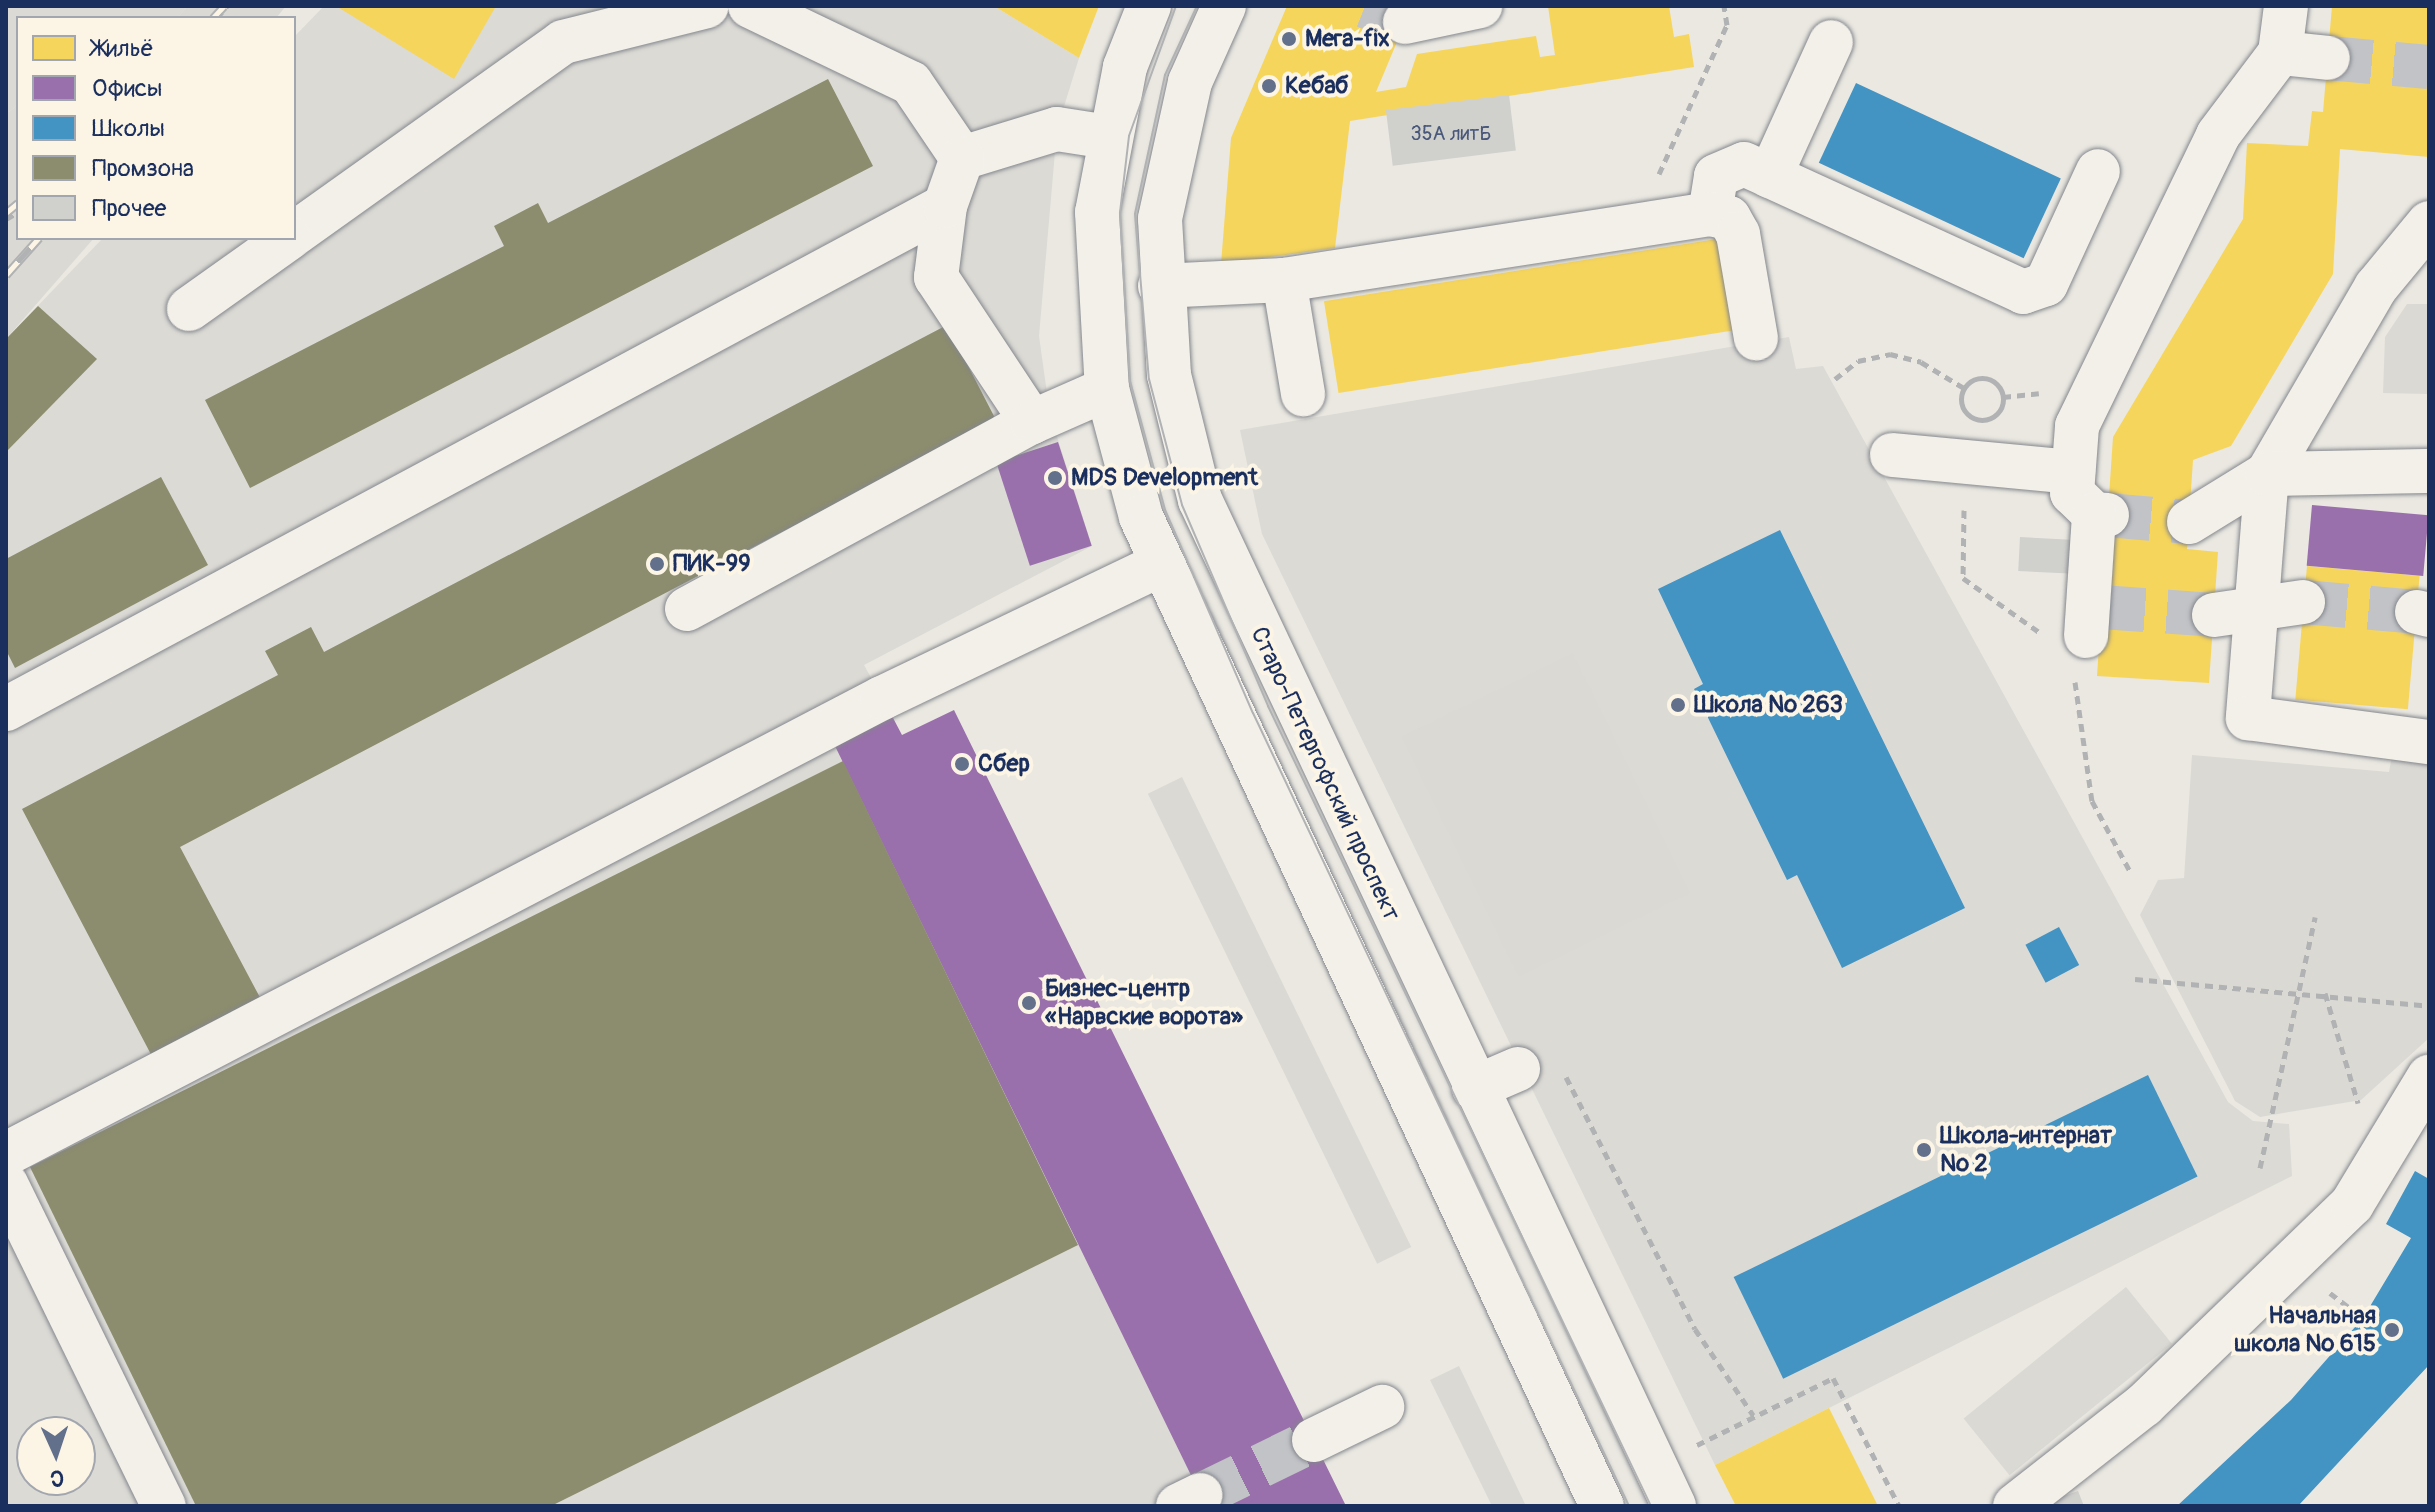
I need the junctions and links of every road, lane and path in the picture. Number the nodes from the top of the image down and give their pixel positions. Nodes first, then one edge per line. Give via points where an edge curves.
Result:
1 (707, 6) edge
2 (750, 6) edge
3 (1149, 6) edge
4 (1224, 6) edge
5 (1480, 6) edge
6 (1724, 6) edge
7 (2286, 6) edge
8 (1405, 22) tunnel mouth
9 (1831, 42) dead end
10 (2280, 53) junction
11 (2328, 58) tunnel mouth
12 (1108, 137) junction
13 (962, 158) junction
14 (2098, 171) dead end
15 (1770, 176) junction
16 (945, 206) junction
17 (1710, 214) junction
18 (1666, 222) junction
19 (2429, 223) edge
20 (296, 233) edge
21 (286, 240) edge
22 (1284, 280) junction
23 (1160, 286) junction
24 (189, 309) dead end
25 (1756, 338) dead end
26 (1835, 379) dead end
27 (1964, 388) junction
28 (1107, 389) junction
29 (1303, 394) dead end
30 (1032, 422) junction
31 (1892, 455) dead end
32 (1974, 463) junction
33 (2429, 471) edge
34 (2073, 472) junction
35 (2267, 474) junction
36 (2189, 522) tunnel mouth
37 (1159, 565) junction
38 (2303, 602) tunnel mouth
39 (687, 609) dead end
40 (2256, 609) junction
41 (2214, 615) tunnel mouth
42 (2080, 632) junction
43 (6, 709) edge
44 (2429, 742) edge
45 (2131, 873) dead end
46 (2315, 917) dead end
47 (2135, 979) dead end
48 (2297, 990) junction
49 (2325, 993) junction
50 (2429, 1006) edge
51 (1538, 1067) joint
52 (1474, 1088) junction
53 (2423, 1106) edge
54 (6, 1154) edge
55 (2376, 1164) junction
56 (2260, 1168) dead end
57 (6, 1184) edge
58 (2354, 1312) dead end
59 (2363, 1318) dead end
60 (1382, 1407) dead end
61 (1753, 1415) junction
62 (1314, 1440) tunnel mouth
63 (1693, 1448) dead end
64 (164, 1506) edge
65 (1602, 1506) edge
66 (1674, 1506) edge
67 (1899, 1506) edge
68 (2015, 1506) edge

1 - 20 street via 563,42
2 - 13 street via 911,83
3 - 12 street
4 - 23 street, Старо-Петергофский проспект via 1171,147
5 - 8 street
6 - 18 path via 1727,25 1658,170
7 - 10 street
9 - 15 street
10 - 11 street
10 - 34 street via 2218,135 2077,426
12 - 13 street via 1057,129
12 - 28 street via 1096,242
13 - 16 street
14 - 15 street via 2046,284 2023,292
15 - 17 street via 1744,164 1727,166 1716,176
16 - 30 street via 936,277
16 - 43 street
17 - 18 street
17 - 25 street via 1729,218 1738,234
18 - 22 street
19 - 35 street via 2376,287
21 - 24 street
22 - 23 street
22 - 29 street
23 - 52 street, Старо-Петергофский проспект via 1169,375 1200,500
26 - 27 path via 1858,361 1890,354 1921,362
27 - 27 path via 1962,404 1971,418 1987,420 2000,410 2003,394 1994,382 1983,378
28 - 30 street
28 - 37 street
30 - 39 street
31 - 32 street
32 - 34 street
32 - 42 path via 1964,497 1963,578
33 - 35 street
34 - 42 street via 2072,493 2101,514
35 - 36 street
35 - 40 street
37 - 54 street via 894,692
37 - 65 street
38 - 40 street
40 - 41 street
40 - 44 street via 2248,718
42 - 45 path via 2092,801
46 - 48 path
47 - 48 path
48 - 49 path
48 - 56 path
49 - 50 path
49 - 55 path
51 - 52 street
51 - 61 path via 1695,1329
52 - 66 street, Старо-Петергофский проспект
53 - 55 street
55 - 68 street via 2352,1204 2144,1405
57 - 64 street
58 - 59 path
60 - 62 street
61 - 63 path
61 - 67 path via 1833,1378

